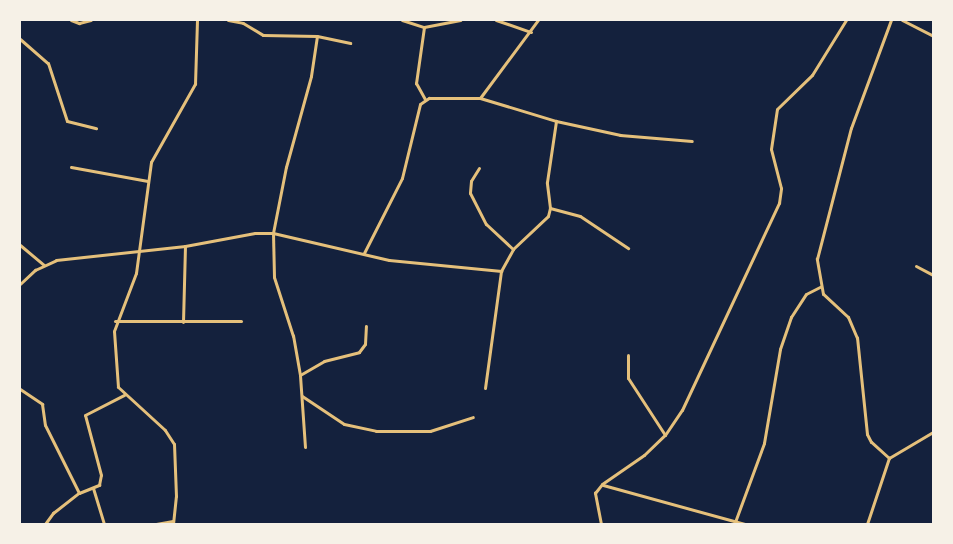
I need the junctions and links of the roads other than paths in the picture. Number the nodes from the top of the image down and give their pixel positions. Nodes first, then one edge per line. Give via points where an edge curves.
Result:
1 (71, 20) edge
2 (91, 20) edge
3 (197, 20) edge
4 (228, 20) edge
5 (402, 20) edge
6 (460, 20) edge
7 (496, 20) edge
8 (538, 20) edge
9 (846, 20) edge
10 (890, 20) edge
11 (902, 20) edge
12 (424, 27) junction
13 (531, 32) junction
14 (317, 36) junction
15 (933, 36) edge
16 (20, 38) edge
17 (350, 42) dead end
18 (480, 98) junction
19 (425, 99) junction
20 (556, 121) junction
21 (96, 128) dead end
22 (692, 141) dead end
23 (71, 167) dead end
24 (479, 168) dead end
25 (148, 181) junction
26 (550, 208) junction
27 (273, 233) junction
28 (20, 245) edge
29 (185, 246) junction
30 (513, 248) junction
31 (628, 248) dead end
32 (138, 250) junction
33 (364, 253) junction
34 (44, 265) junction
35 (916, 266) dead end
36 (501, 271) junction
37 (933, 276) edge
38 (20, 284) edge
39 (820, 287) junction
40 (115, 321) junction
41 (241, 321) dead end
42 (183, 322) junction
43 (366, 326) dead end
44 (628, 355) dead end
45 (300, 375) junction
46 (485, 388) dead end
47 (20, 389) edge
48 (124, 395) junction
49 (302, 396) junction
50 (473, 417) dead end
51 (933, 432) edge
52 (665, 435) junction
53 (305, 447) dead end
54 (889, 458) junction
55 (602, 484) junction
56 (93, 488) junction
57 (79, 493) junction
58 (735, 522) junction
59 (173, 523) edge
60 (45, 524) edge
61 (104, 524) edge
62 (156, 524) edge
63 (601, 524) edge
64 (742, 524) edge
65 (867, 524) edge

1 - 2 street via 79,23
3 - 25 street via 195,84 157,146
4 - 14 street via 242,23 263,36
5 - 12 street
6 - 12 street
7 - 13 street
8 - 13 street
9 - 52 street via 818,68 777,109 771,149 781,188 779,204 682,410
10 - 39 street via 851,128 818,249
11 - 15 street
12 - 19 street via 416,83
13 - 18 street
14 - 17 street
14 - 27 street via 311,76 286,167
16 - 21 street via 48,63 67,121
18 - 19 street
18 - 20 street
19 - 33 street via 417,111 402,178
20 - 22 street via 620,135
20 - 26 street via 547,182
23 - 25 street
24 - 30 street via 471,181 470,192 486,224
25 - 32 street
26 - 30 street via 548,216
26 - 31 street via 580,216
27 - 29 street
27 - 33 street
27 - 45 street via 274,277 293,336
28 - 34 street
29 - 32 street
29 - 42 street
30 - 36 street
32 - 34 street via 73,256
32 - 40 street via 136,273
33 - 36 street via 406,262
34 - 38 street
35 - 37 street
36 - 46 street via 487,354
39 - 54 street via 854,327 867,434
39 - 58 street via 806,294 791,317 780,349 766,434
40 - 42 street
40 - 48 street via 116,378
41 - 42 street
43 - 45 street via 365,344 359,352 324,361
44 - 52 street via 628,378
45 - 49 street
47 - 57 street via 42,404 45,425
48 - 56 street via 84,415 101,475 99,484
48 - 59 street via 170,436 176,463
49 - 50 street via 344,424 376,431 430,431
49 - 53 street
51 - 54 street
52 - 55 street via 644,455
54 - 65 street
55 - 58 street
55 - 63 street via 595,493
56 - 57 street
56 - 61 street
57 - 60 street
58 - 64 street
59 - 62 street

